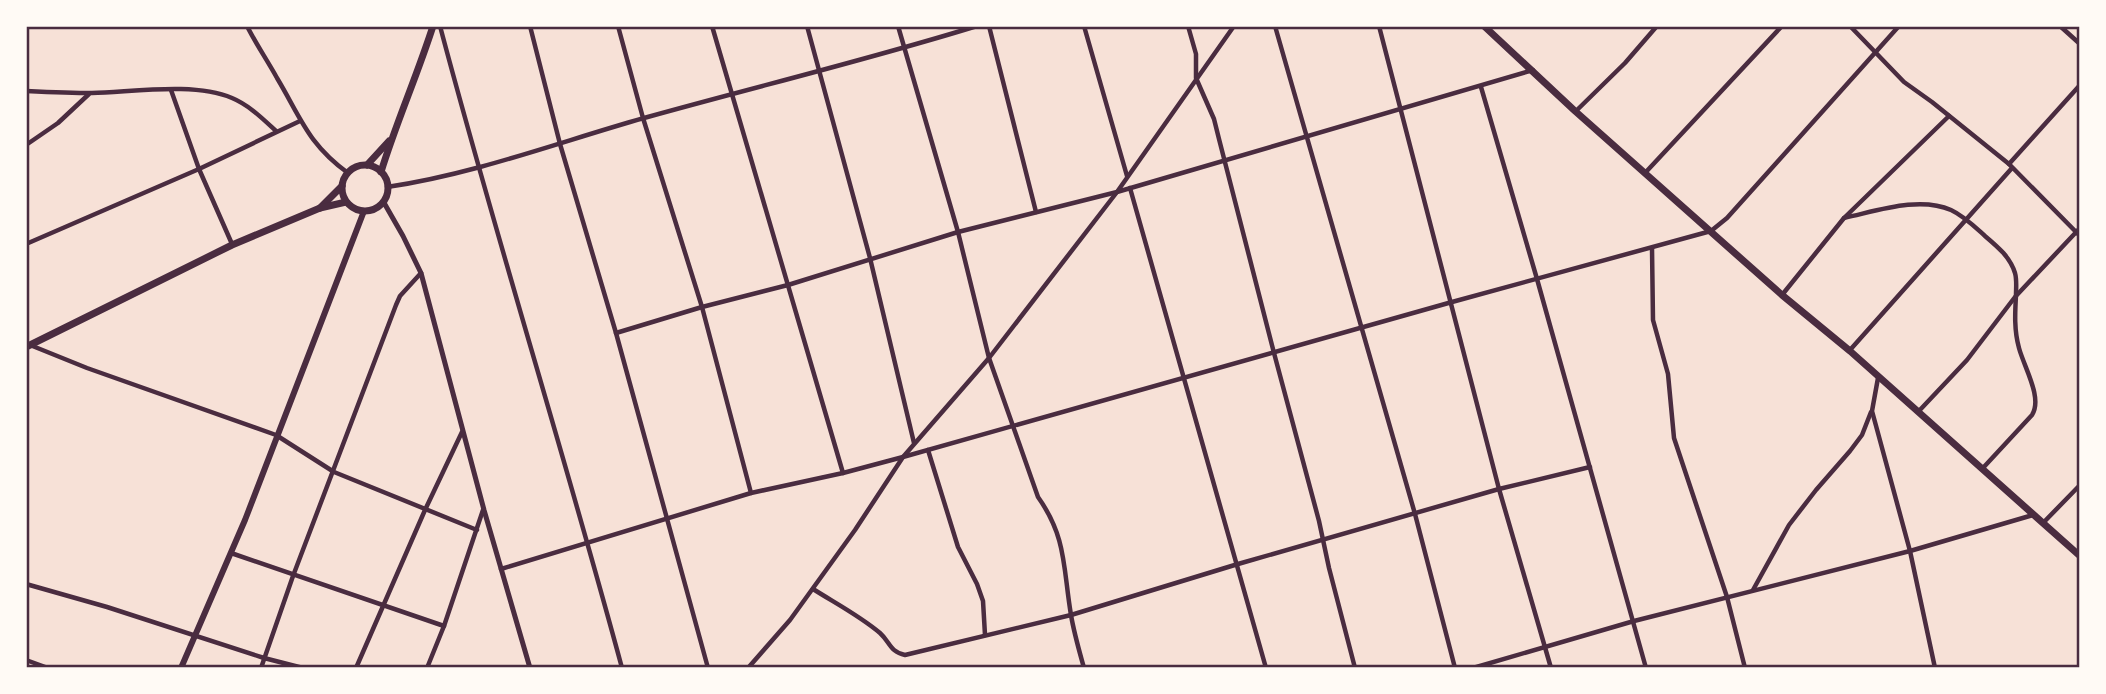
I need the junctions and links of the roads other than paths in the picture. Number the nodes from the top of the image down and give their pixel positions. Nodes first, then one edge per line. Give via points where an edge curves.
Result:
1 (247, 26) edge
2 (433, 26) edge
3 (440, 26) edge
4 (530, 26) edge
5 (618, 26) edge
6 (712, 26) edge
7 (807, 26) edge
8 (898, 26) edge
9 (977, 26) edge
10 (989, 26) edge
11 (1084, 26) edge
12 (1188, 26) edge
13 (1234, 26) edge
14 (1275, 26) edge
15 (1379, 26) edge
16 (1484, 26) edge
17 (1657, 26) edge
18 (1782, 26) edge
19 (1850, 26) edge
20 (1899, 26) edge
21 (2060, 26) edge
22 (2080, 44) edge
23 (904, 48) junction
24 (1876, 52) junction
25 (1533, 70) junction
26 (820, 72) junction
27 (1196, 78) junction
28 (2080, 85) edge
29 (1481, 87) junction
30 (171, 90) junction
31 (26, 91) edge
32 (90, 93) junction
33 (731, 96) junction
34 (1399, 110) junction
35 (1576, 111) junction
36 (1949, 116) junction
37 (643, 118) junction
38 (300, 121) junction
39 (276, 131) junction
40 (392, 137) junction
41 (1307, 137) junction
42 (560, 144) junction
43 (26, 145) edge
44 (1224, 160) junction
45 (367, 165) junction
46 (2010, 166) junction
47 (477, 167) junction
48 (199, 169) junction
49 (381, 172) junction
50 (348, 173) junction
51 (1645, 173) junction
52 (1127, 176) junction
53 (342, 186) junction
54 (387, 187) junction
55 (1130, 188) junction
56 (1117, 192) junction
57 (383, 201) junction
58 (346, 202) junction
59 (320, 208) junction
60 (364, 211) junction
61 (1036, 212) junction
62 (1844, 218) junction
63 (1966, 219) junction
64 (1711, 231) junction
65 (958, 232) junction
66 (2079, 232) edge
67 (26, 244) edge
68 (232, 245) junction
69 (1652, 248) junction
70 (870, 258) junction
71 (421, 273) junction
72 (1537, 279) junction
73 (789, 285) junction
74 (1782, 295) junction
75 (2015, 297) junction
76 (1452, 302) junction
77 (702, 307) junction
78 (1362, 328) junction
79 (615, 333) junction
80 (28, 346) edge
81 (1850, 351) junction
82 (1274, 353) junction
83 (989, 358) junction
84 (1185, 378) junction
85 (1878, 378) junction
86 (1872, 411) junction
87 (1917, 413) junction
88 (1013, 425) junction
89 (462, 432) junction
90 (276, 435) junction
91 (914, 444) junction
92 (928, 450) junction
93 (903, 457) junction
94 (1590, 467) junction
95 (1982, 469) junction
96 (334, 472) junction
97 (843, 473) junction
98 (2080, 485) edge
99 (1499, 489) junction
100 (751, 493) junction
101 (425, 510) junction
102 (484, 510) junction
103 (1415, 514) junction
104 (2034, 515) junction
105 (668, 519) junction
106 (2043, 523) junction
107 (477, 530) junction
108 (1323, 541) junction
109 (588, 544) junction
110 (1910, 551) junction
111 (231, 553) junction
112 (2080, 556) edge
113 (1238, 564) junction
114 (501, 569) junction
115 (293, 576) junction
116 (26, 584) edge
117 (813, 589) junction
118 (1752, 591) junction
119 (1727, 597) junction
120 (382, 606) junction
121 (1071, 615) junction
122 (1634, 621) junction
123 (444, 626) junction
124 (195, 635) junction
125 (985, 635) junction
126 (1544, 648) junction
127 (264, 657) junction
128 (26, 660) edge
129 (48, 668) edge
130 (181, 668) edge
131 (261, 668) edge
132 (303, 668) edge
133 (356, 668) edge
134 (427, 668) edge
135 (530, 668) edge
136 (622, 668) edge
137 (708, 668) edge
138 (748, 668) edge
139 (1084, 668) edge
140 (1266, 668) edge
141 (1355, 668) edge
142 (1455, 668) edge
143 (1473, 668) edge
144 (1551, 668) edge
145 (1646, 668) edge
146 (1745, 668) edge
147 (1935, 668) edge
148 (1997, 668) edge
149 (2018, 668) edge

1 - 38 street
2 - 40 highway
3 - 47 street
4 - 42 street
5 - 37 street
6 - 33 street
7 - 26 street
8 - 23 street
9 - 23 street
10 - 61 street
11 - 52 street
12 - 27 street via 1196,54
13 - 27 street
14 - 41 street
15 - 34 street
16 - 25 highway
17 - 35 street
18 - 51 street
19 - 24 street
20 - 24 street
21 - 22 street
23 - 26 street
23 - 65 street
24 - 36 street via 1904,82
24 - 64 street
25 - 29 street
25 - 35 highway
26 - 33 street
26 - 70 street
27 - 44 street via 1214,119
27 - 52 street
28 - 46 street
29 - 34 street
29 - 72 street
30 - 32 street
30 - 39 street via 210,92 234,99
30 - 48 street
31 - 32 street
32 - 43 street
33 - 37 street
33 - 73 street
34 - 41 street
34 - 76 street
35 - 51 highway
36 - 46 street
36 - 62 street
37 - 42 street
37 - 77 street
38 - 39 street
38 - 50 street via 318,148
39 - 48 street
40 - 45 highway
40 - 49 highway
41 - 44 street
41 - 78 street
42 - 47 street
42 - 79 street
44 - 55 street
44 - 82 street
45 - 49 highway
45 - 50 highway
46 - 63 street
46 - 66 street
47 - 54 street
47 - 109 street
48 - 67 street
48 - 68 street
49 - 54 highway
50 - 53 highway
51 - 64 highway
52 - 56 street
53 - 58 highway
53 - 59 highway
54 - 57 highway
55 - 56 street
55 - 84 street
56 - 61 street
56 - 83 street
57 - 60 highway
57 - 71 street
58 - 59 highway
58 - 60 highway
59 - 68 highway
60 - 90 main road
61 - 65 street
62 - 63 street via 1916,205 1951,210
62 - 74 street
63 - 75 street via 2008,257 2016,275
63 - 81 street
64 - 69 street
64 - 74 highway
65 - 70 street
65 - 83 street
66 - 75 street
68 - 80 highway
69 - 72 street
69 - 119 street via 1653,320 1668,374 1674,438
70 - 73 street
70 - 91 street
71 - 89 street
71 - 96 street via 400,296
72 - 76 street
72 - 94 street
73 - 77 street
73 - 97 street
74 - 81 highway
75 - 87 street
75 - 95 street via 2015,331 2036,405
76 - 78 street
76 - 99 street
77 - 79 street
77 - 100 street
78 - 82 street
78 - 103 street
79 - 105 street
80 - 90 street
81 - 85 highway
82 - 84 street
82 - 108 street
83 - 88 street
83 - 91 street
84 - 88 street
84 - 113 street
85 - 86 street
85 - 87 highway
86 - 110 street
86 - 118 street via 1862,435 1789,525
87 - 95 highway
88 - 92 street
88 - 121 street via 1038,496 1057,530
89 - 101 street
89 - 102 street
90 - 96 street
90 - 111 main road
91 - 93 street
92 - 93 street
92 - 125 street via 958,547 983,601
93 - 97 street
93 - 117 street
94 - 99 street
94 - 122 street
95 - 104 highway
96 - 101 street
96 - 115 street
97 - 100 street
98 - 106 street
99 - 103 street
99 - 126 street
100 - 105 street
101 - 107 street
101 - 120 street
102 - 107 street
102 - 114 street
103 - 108 street
103 - 142 street
104 - 106 highway
104 - 110 street
105 - 109 street
105 - 137 street
106 - 112 highway
107 - 123 street
108 - 113 street
108 - 141 street
109 - 114 street
109 - 136 street
110 - 118 street
110 - 147 street
111 - 115 street
111 - 124 main road
113 - 121 street
113 - 140 street
114 - 135 street
115 - 120 street
115 - 127 street
116 - 124 street
117 - 125 street via 880,634 897,653 905,655
117 - 138 street
118 - 119 street
119 - 122 street
119 - 146 street
120 - 123 street
120 - 133 street
121 - 125 street
121 - 139 street
122 - 126 street
122 - 145 street
123 - 134 street
124 - 127 street
124 - 130 main road
126 - 143 street
126 - 144 street
127 - 131 street
127 - 132 street
128 - 129 street
148 - 149 street

